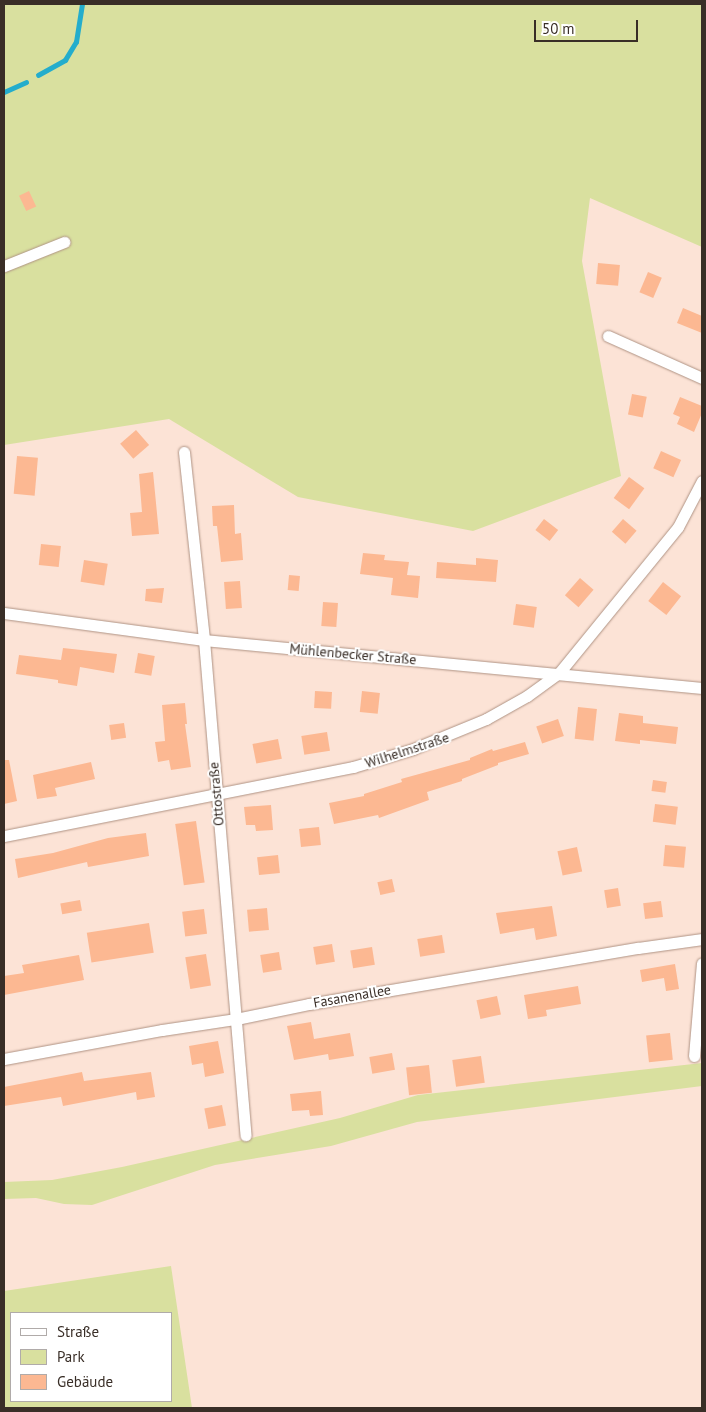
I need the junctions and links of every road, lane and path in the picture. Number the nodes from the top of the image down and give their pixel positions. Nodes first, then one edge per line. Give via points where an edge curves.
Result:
1 (64, 242) dead end
2 (4, 266) edge
3 (608, 336) dead end
4 (702, 378) edge
5 (184, 452) dead end
6 (702, 481) edge
7 (4, 613) edge
8 (204, 640) junction
9 (559, 673) junction
10 (702, 688) edge
11 (216, 793) junction
12 (4, 836) edge
13 (702, 940) edge
14 (702, 963) edge
15 (236, 1019) junction
16 (694, 1056) dead end
17 (4, 1059) edge
18 (246, 1135) dead end

1 - 2 street
3 - 4 street
5 - 8 street, Ottostraße
6 - 9 street, Wilhelmstraße via 674,532
7 - 8 street, Mühlenbecker Straße
8 - 9 street, Mühlenbecker Straße
8 - 11 street, Ottostraße
9 - 10 street, Mühlenbecker Straße
9 - 11 street, Wilhelmstraße via 486,719 413,750 353,767
11 - 12 street, Wilhelmstraße
11 - 15 street, Ottostraße
13 - 15 street, Fasanenallee via 430,983
14 - 16 street
15 - 17 street, Fasanenallee
15 - 18 street, Ottostraße

